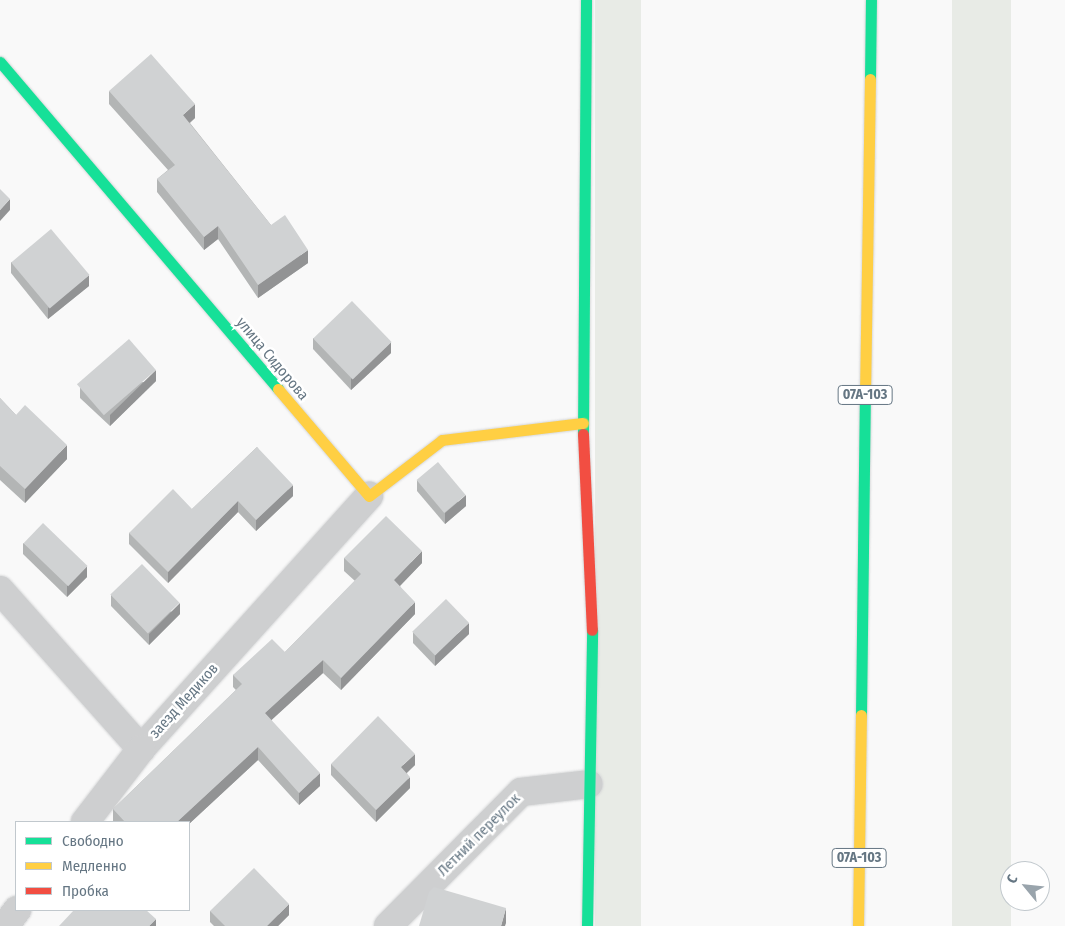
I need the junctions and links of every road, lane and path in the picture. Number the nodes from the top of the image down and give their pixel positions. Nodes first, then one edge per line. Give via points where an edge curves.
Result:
1 (586, 0) edge
2 (870, 0) edge
3 (0, 62) edge
4 (583, 424) junction
5 (369, 496) junction
6 (0, 590) edge
7 (141, 749) junction
8 (590, 784) junction
9 (85, 821) edge
10 (17, 911) edge
11 (5, 926) edge
12 (388, 926) edge
13 (587, 926) edge
14 (858, 926) edge

1 - 4 street
2 - 14 street, 07А-103
3 - 5 street, улица Сидорова
4 - 5 street via 442,440
4 - 8 street via 592,631
5 - 7 street, заезд Медиков
6 - 7 street, заезд Медиков
7 - 9 street
8 - 12 street, Летний переулок via 521,792
8 - 13 street
10 - 11 street

